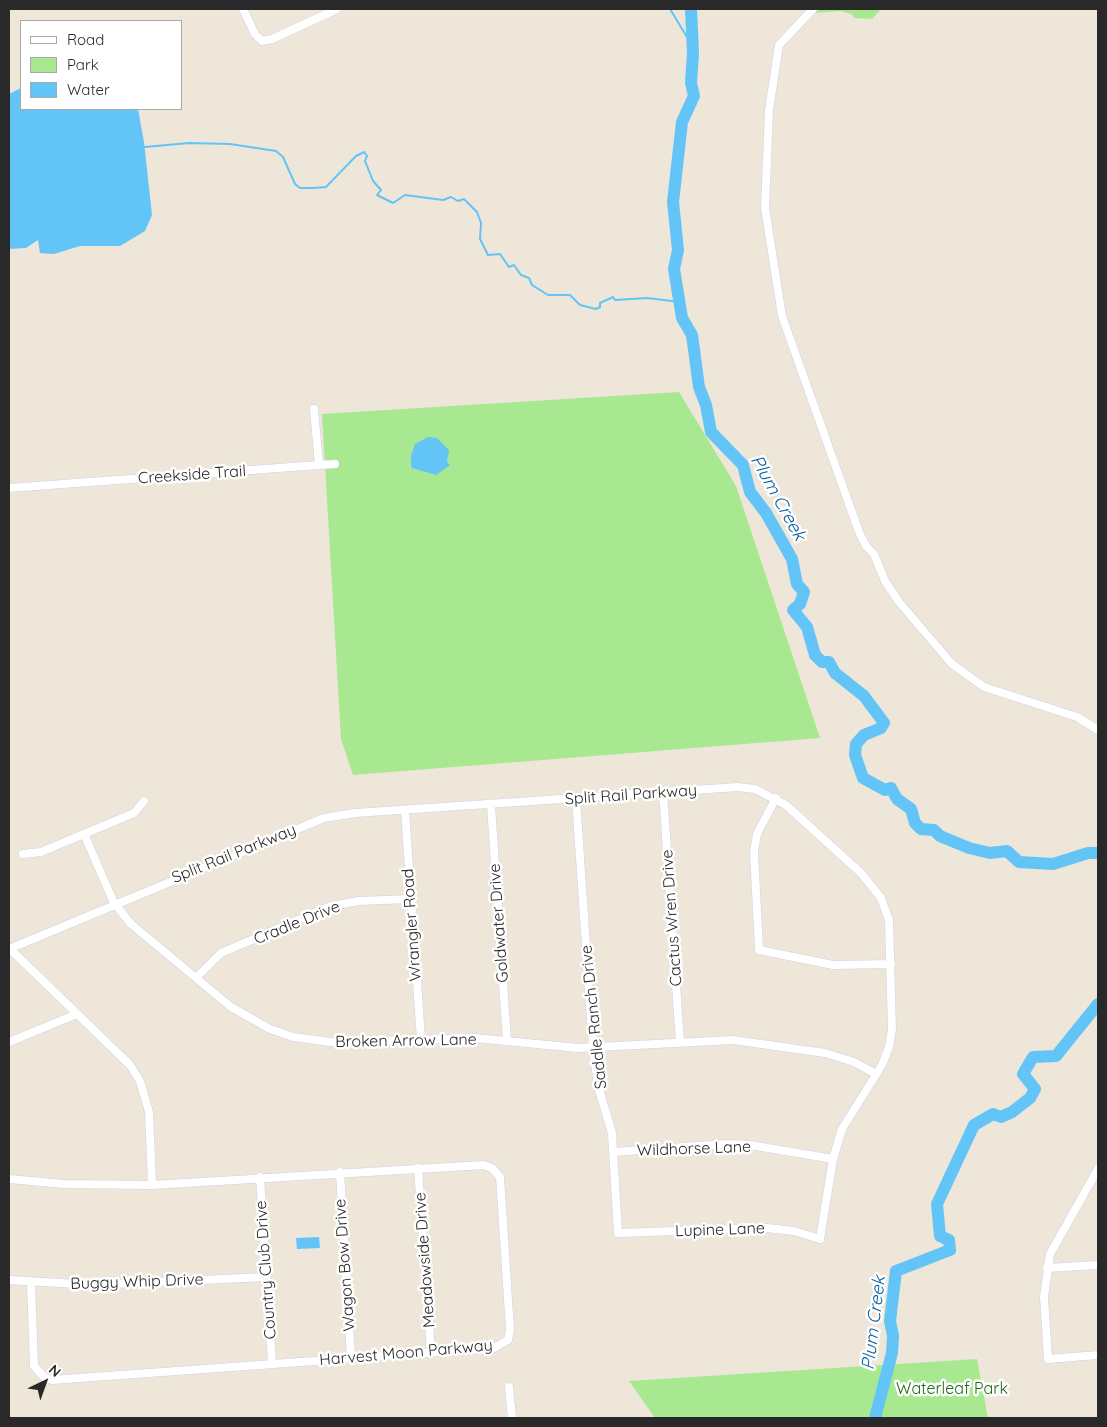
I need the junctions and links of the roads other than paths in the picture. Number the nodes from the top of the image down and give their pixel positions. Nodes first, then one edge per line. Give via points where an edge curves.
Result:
1 (243, 9) edge
2 (338, 9) edge
3 (813, 9) edge
4 (314, 409) dead end
5 (336, 464) dead end
6 (318, 465) junction
7 (9, 488) edge
8 (1098, 730) edge
9 (663, 792) junction
10 (776, 798) junction
11 (576, 799) junction
12 (144, 801) dead end
13 (492, 805) junction
14 (405, 811) junction
15 (84, 834) junction
16 (23, 854) dead end
17 (410, 899) junction
18 (114, 903) junction
19 (9, 948) edge
20 (891, 964) junction
21 (196, 978) junction
22 (77, 1014) junction
23 (420, 1039) junction
24 (507, 1041) junction
25 (9, 1042) edge
26 (680, 1043) junction
27 (594, 1048) junction
28 (876, 1074) junction
29 (613, 1152) junction
30 (833, 1159) junction
31 (418, 1168) junction
32 (1098, 1169) edge
33 (340, 1172) junction
34 (260, 1176) junction
35 (9, 1179) edge
36 (152, 1185) junction
37 (618, 1234) joint
38 (820, 1239) joint
39 (1098, 1265) edge
40 (1047, 1268) junction
41 (266, 1277) junction
42 (9, 1280) edge
43 (31, 1282) junction
44 (431, 1353) junction
45 (1098, 1355) edge
46 (351, 1358) junction
47 (272, 1364) junction
48 (509, 1387) dead end
49 (512, 1418) edge

1 - 2 street via 262,41
3 - 8 street via 779,45 769,110 765,208 782,316 859,532 899,602 952,664 984,687 1077,717
4 - 6 street
5 - 6 street, Creekside Trail
6 - 7 street, Creekside Trail
9 - 10 street, Split Rail Parkway via 738,787 755,789
9 - 11 street, Split Rail Parkway
9 - 26 street, Cactus Wren Drive
10 - 20 street, Split Rail Parkway via 874,886 889,920
10 - 20 street via 757,834 754,852 759,950 833,965
11 - 13 street, Split Rail Parkway
11 - 27 street, Saddle Ranch Drive
12 - 15 street via 134,813
13 - 14 street, Split Rail Parkway
13 - 24 street, Goldwater Drive
14 - 17 street, Wrangler Road
14 - 18 street, Split Rail Parkway via 324,818
15 - 16 street via 41,852
15 - 18 street, Broken Arrow Lane
17 - 21 street, Cradle Drive via 359,901 332,906 221,953
17 - 23 street, Wrangler Road
18 - 19 street, Split Rail Parkway
18 - 21 street, Broken Arrow Lane via 131,924
19 - 22 street
20 - 28 street, Split Rail Parkway via 892,1029 889,1047
21 - 23 street, Broken Arrow Lane via 230,1007 293,1037 338,1044
22 - 25 street
22 - 36 street via 130,1065 140,1081 149,1112
23 - 24 street, Broken Arrow Lane via 452,1037
24 - 27 street, Broken Arrow Lane
26 - 27 street, Broken Arrow Lane
26 - 28 street, Broken Arrow Lane via 733,1040 825,1052
27 - 29 street, Saddle Ranch Drive via 598,1086 612,1133
28 - 30 street, Split Rail Parkway via 842,1129
29 - 30 street, Wildhorse Lane via 727,1144
29 - 37 street, Saddle Ranch Drive
30 - 38 street, Split Rail Parkway
31 - 33 street, Harvest Moon Parkway
31 - 44 street, Meadowside Drive
31 - 44 street, Harvest Moon Parkway via 484,1165 500,1177 508,1340 494,1348
32 - 40 street via 1054,1245
33 - 34 street, Harvest Moon Parkway
33 - 46 street, Wagon Bow Drive
34 - 36 street, Harvest Moon Parkway
34 - 41 street, Country Club Drive
35 - 36 street, Harvest Moon Parkway via 64,1184
37 - 38 street, Lupine Lane via 767,1228 794,1231
39 - 40 street
40 - 45 street via 1044,1297 1048,1359
41 - 43 street, Buggy Whip Drive via 122,1285
41 - 47 street, Country Club Drive
42 - 43 street, Buggy Whip Drive
43 - 47 street, Harvest Moon Parkway via 34,1366 45,1378
44 - 46 street, Harvest Moon Parkway
46 - 47 street, Harvest Moon Parkway
48 - 49 street

